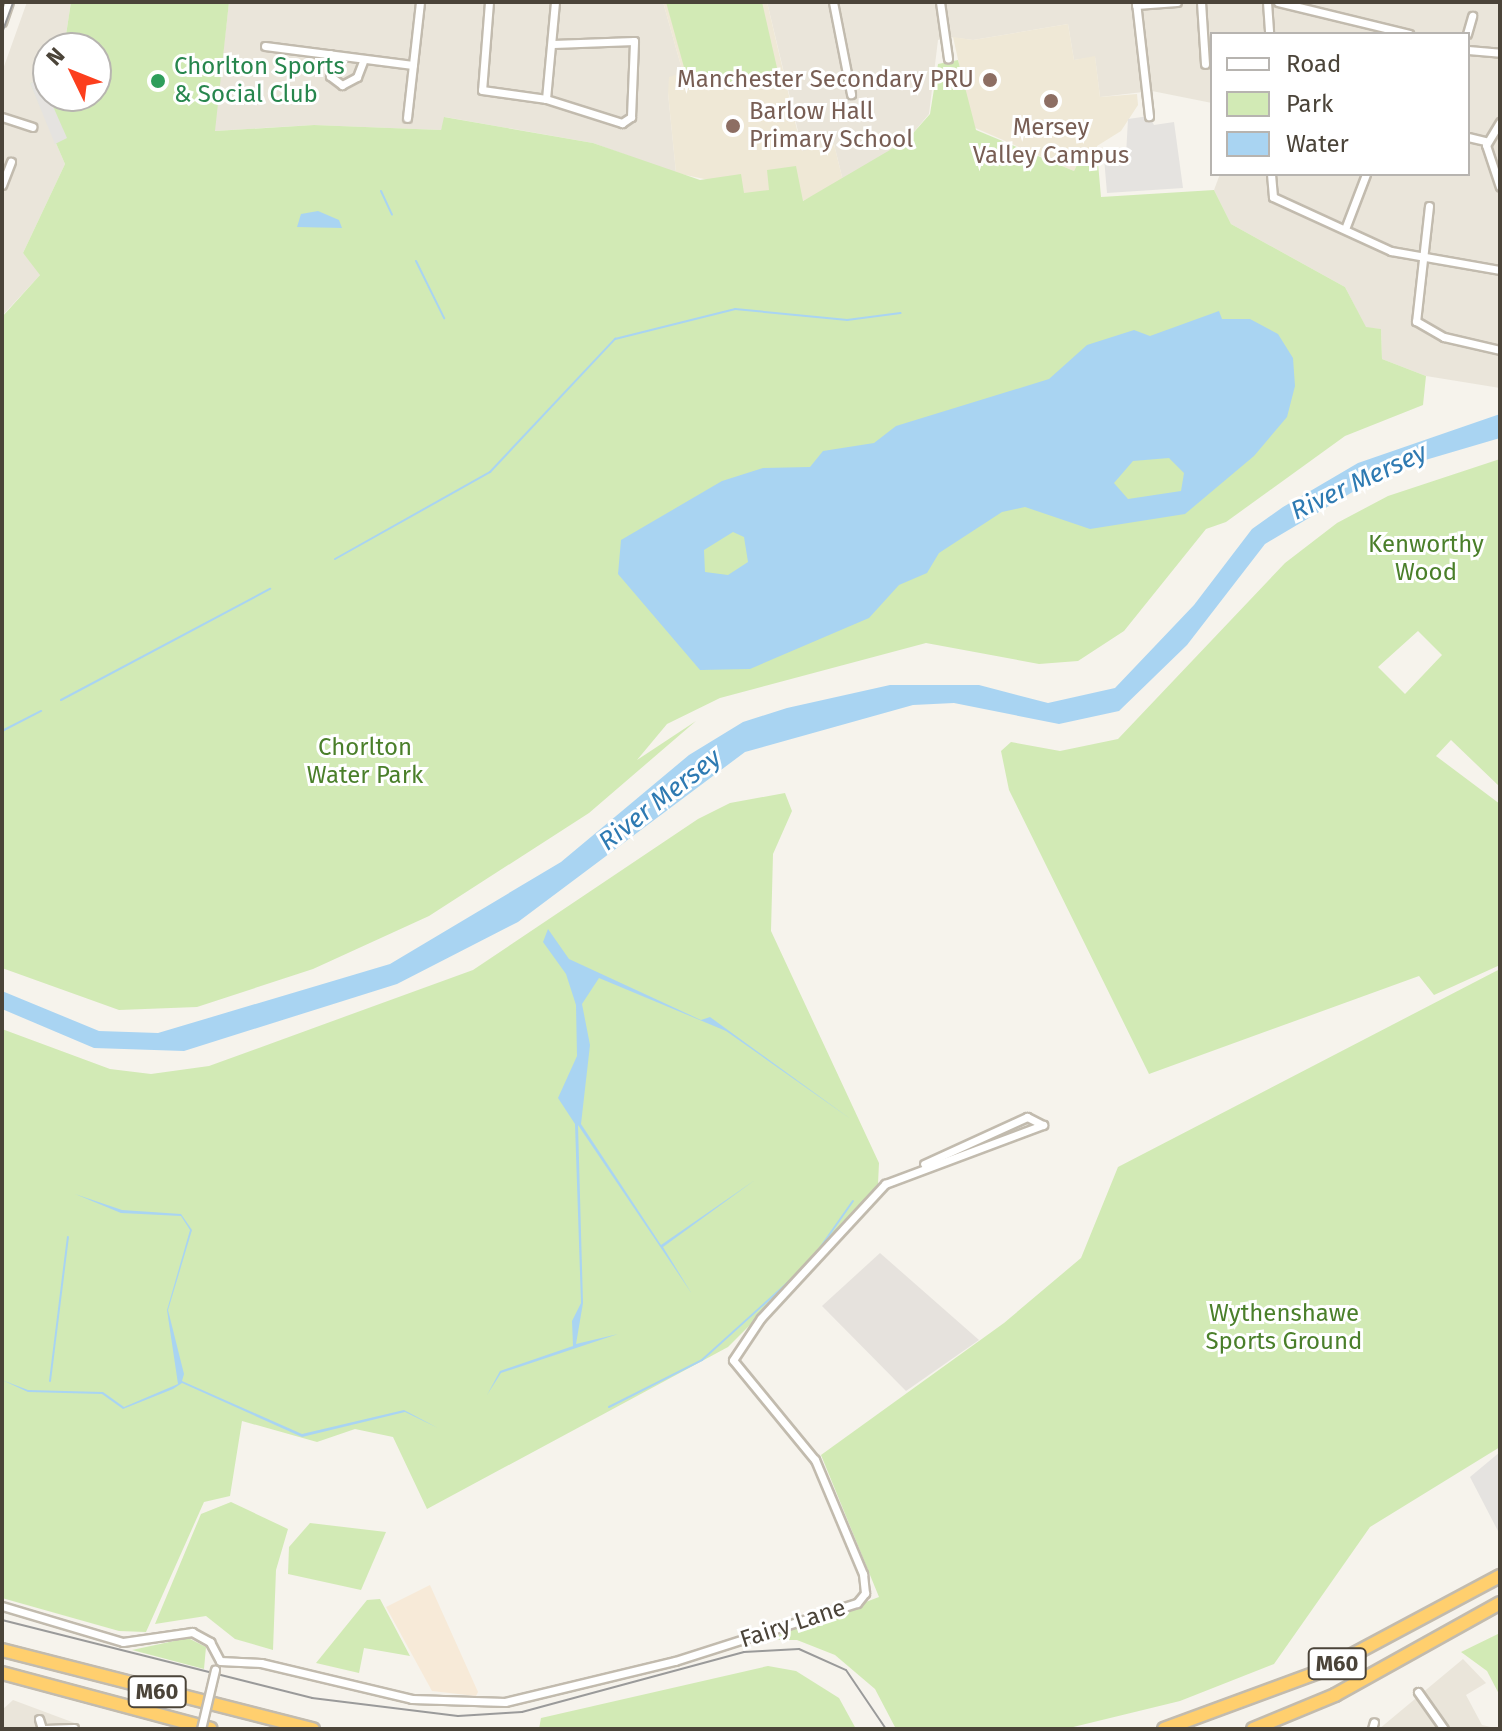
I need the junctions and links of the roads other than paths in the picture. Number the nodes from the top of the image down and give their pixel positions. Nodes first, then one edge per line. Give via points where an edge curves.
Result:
1 (9, 2) edge
2 (420, 2) edge
3 (489, 2) edge
4 (555, 2) edge
5 (833, 2) edge
6 (940, 2) edge
7 (1177, 2) edge
8 (1201, 2) edge
9 (1267, 2) edge
10 (1278, 2) edge
11 (1136, 4) edge
12 (1320, 6) edge
13 (1472, 16) dead end
14 (2, 22) edge
15 (1382, 31) edge
16 (1269, 32) edge
17 (1468, 32) edge
18 (553, 44) junction
19 (265, 46) dead end
20 (1470, 50) edge
21 (1500, 53) edge
22 (330, 54) junction
23 (948, 58) dead end
24 (364, 59) junction
25 (1205, 64) dead end
26 (413, 65) junction
27 (851, 94) dead end
28 (546, 99) junction
29 (1149, 116) dead end
30 (2, 117) edge
31 (407, 118) dead end
32 (1500, 122) edge
33 (32, 127) dead end
34 (1470, 137) edge
35 (1486, 141) junction
36 (11, 162) dead end
37 (1271, 176) edge
38 (1365, 176) edge
39 (2, 185) edge
40 (1500, 187) edge
41 (1429, 206) dead end
42 (1345, 229) junction
43 (1422, 258) junction
44 (1500, 270) edge
45 (1500, 350) edge
46 (1043, 1125) dead end
47 (1500, 1576) edge
48 (1500, 1603) edge
49 (2, 1606) edge
50 (2, 1650) edge
51 (220, 1661) junction
52 (2, 1673) edge
53 (1418, 1692) dead end
54 (39, 1719) dead end
55 (74, 1728) edge
56 (43, 1729) edge
57 (201, 1729) edge
58 (211, 1729) edge
59 (313, 1729) edge
60 (1164, 1729) edge
61 (1253, 1729) edge
62 (1444, 1729) edge

1 - 14 street
2 - 26 street
3 - 28 street via 482,90
4 - 18 street
5 - 27 street
6 - 23 street
7 - 11 street
8 - 25 street
9 - 16 street
10 - 12 street
11 - 29 street
12 - 15 street
13 - 17 street
18 - 28 street
18 - 28 street via 634,41 631,117 622,123
19 - 22 street
20 - 21 street
22 - 24 street
22 - 24 street via 330,76 342,85 357,77
24 - 26 street
26 - 31 street
30 - 33 street
32 - 35 street
34 - 35 street
35 - 40 street
36 - 39 street
37 - 42 street via 1273,197
38 - 42 street
41 - 43 street
42 - 43 street
43 - 44 street
43 - 45 street via 1419,325
46 - 51 street, Fairy Lane via 924,1164 874,1192 761,1318 733,1360 815,1460 863,1574 865,1593 857,1603 675,1661 505,1702 412,1699 261,1663
47 - 60 highway, M60 via 1324,1670
48 - 61 highway, M60 via 1335,1695
49 - 51 street via 123,1642 192,1632 210,1642
50 - 59 highway, M60
51 - 57 street, bridge
52 - 58 highway, M60
53 - 62 street
54 - 56 street
55 - 56 street

